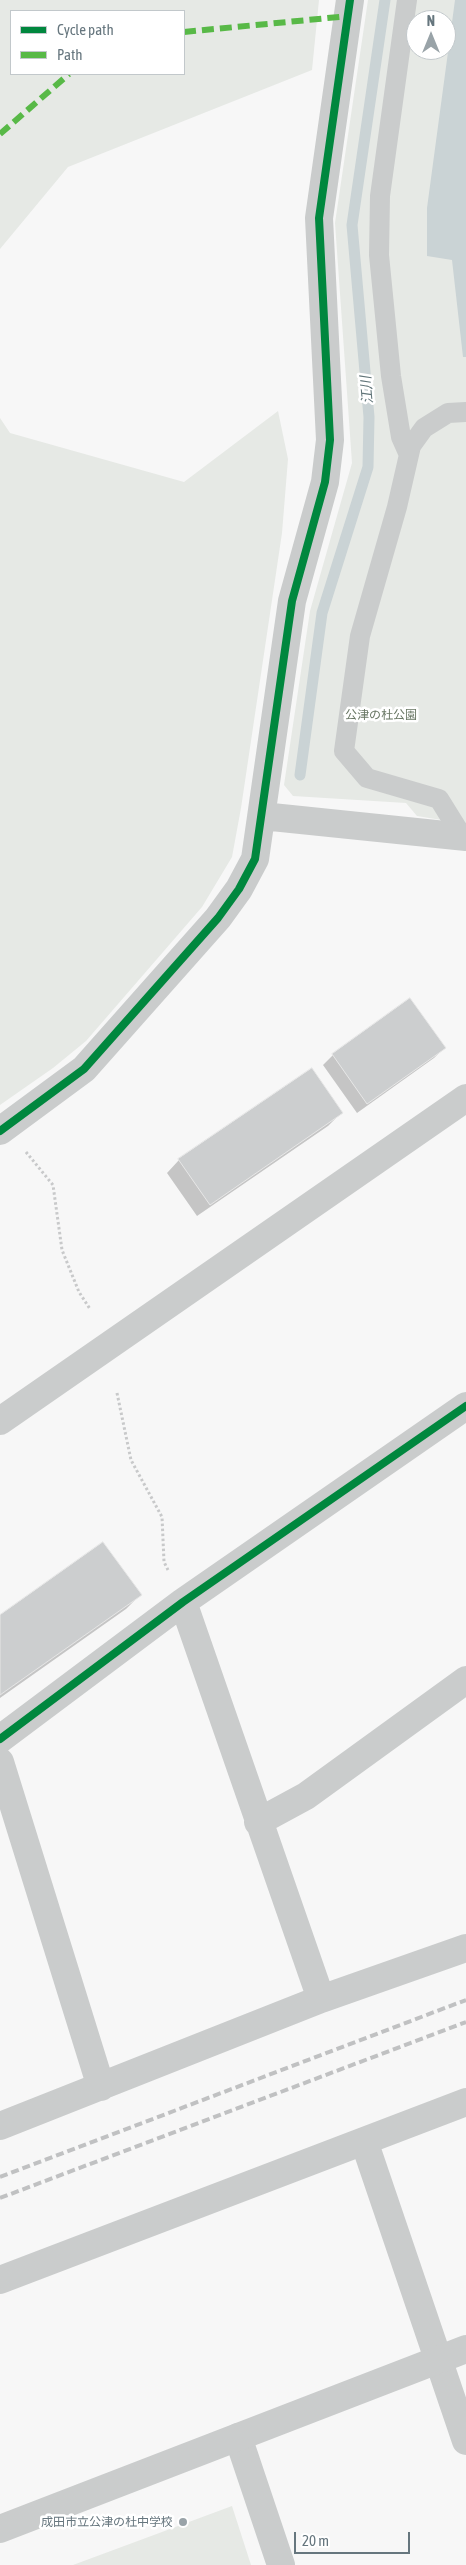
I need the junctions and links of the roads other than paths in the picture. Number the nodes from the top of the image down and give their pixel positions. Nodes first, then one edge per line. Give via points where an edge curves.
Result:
1 (350, 0) edge
2 (407, 0) edge
3 (466, 412) edge
4 (409, 455) junction
5 (262, 816) junction
6 (464, 837) edge
7 (466, 1098) edge
8 (2, 1130) edge
9 (466, 1406) edge
10 (0, 1421) edge
11 (183, 1602) junction
12 (466, 1680) edge
13 (0, 1738) edge
14 (0, 1762) edge
15 (258, 1822) junction
16 (466, 1948) edge
17 (321, 1999) junction
18 (101, 2087) junction
19 (466, 2102) edge
20 (0, 2126) edge
21 (364, 2141) junction
22 (0, 2280) edge
23 (466, 2349) edge
24 (438, 2360) junction
25 (238, 2437) junction
26 (466, 2440) edge
27 (0, 2529) edge
28 (282, 2565) edge

1 - 5 street via 319,218 330,440 325,482 292,601
2 - 4 lane via 380,196 379,254 391,376 401,437
3 - 4 lane via 448,413 424,428 411,446
4 - 6 lane via 360,636 344,751 367,778 440,799
5 - 6 street
5 - 8 street via 255,859 218,918 84,1069
7 - 10 street
9 - 11 street
11 - 13 street
11 - 15 street
12 - 15 street via 306,1796
14 - 18 street
15 - 17 street
16 - 17 street
17 - 18 street
18 - 20 street
19 - 21 street
21 - 22 street
21 - 24 street
23 - 24 street
24 - 25 street
24 - 26 street
25 - 27 street
25 - 28 street

